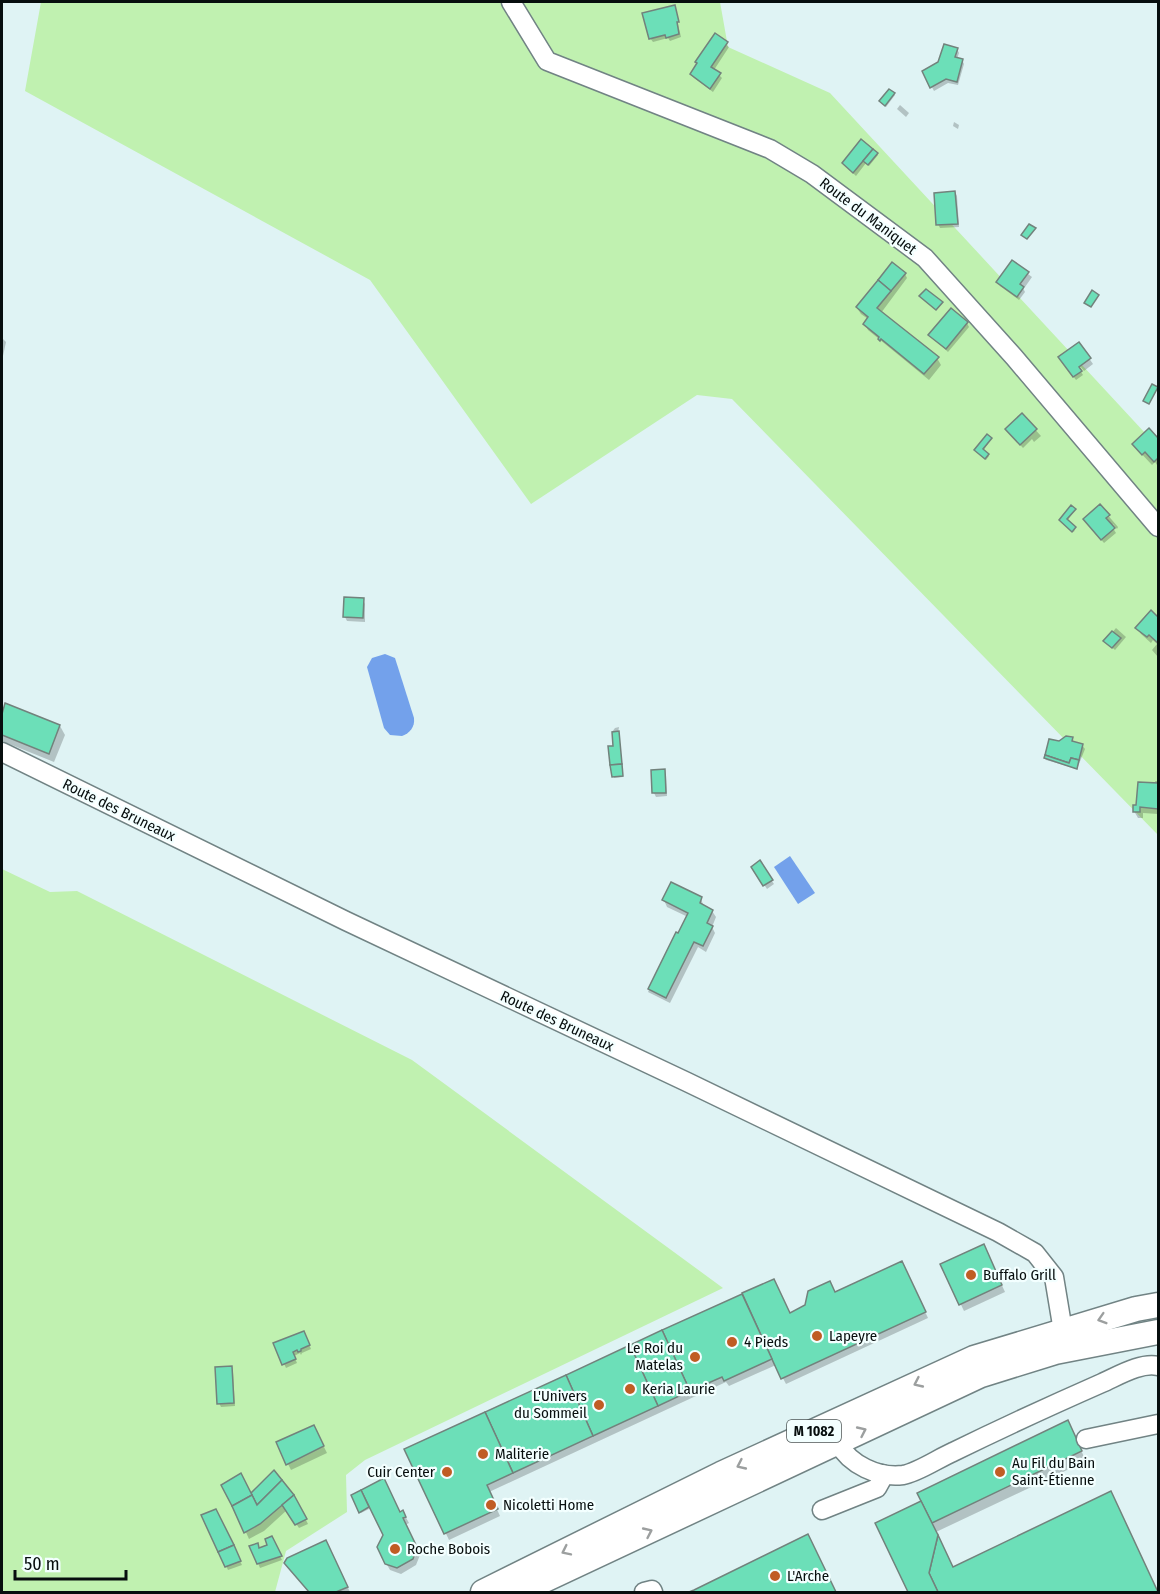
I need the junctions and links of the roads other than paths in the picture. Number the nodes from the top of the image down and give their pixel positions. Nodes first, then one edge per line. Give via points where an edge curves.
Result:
1 (511, 2) edge
2 (1158, 527) edge
3 (2, 752) edge
4 (1158, 1305) edge
5 (1158, 1332) edge
6 (1059, 1342) junction
7 (1158, 1366) edge
8 (1158, 1424) edge
9 (1086, 1439) dead end
10 (838, 1443) junction
11 (882, 1474) junction
12 (822, 1510) dead end
13 (483, 1593) edge
14 (519, 1593) edge
15 (644, 1593) edge
16 (653, 1593) edge

1 - 2 street, Route du Maniquet via 547,61 770,149 812,174 925,258
3 - 6 street, Route des Bruneaux via 998,1232 1035,1253 1054,1277
4 -> 6 main road, M 1082 via 1136,1309
5 - 6 main road, M 1082
10 -> 6 main road, M 1082
6 -> 13 main road, M 1082 via 964,1363 721,1474
7 - 11 street via 1135,1369 1104,1382 907,1475
8 - 9 street
10 - 11 street via 851,1460
14 -> 10 main road, M 1082
11 - 12 street via 877,1488
15 - 16 street

